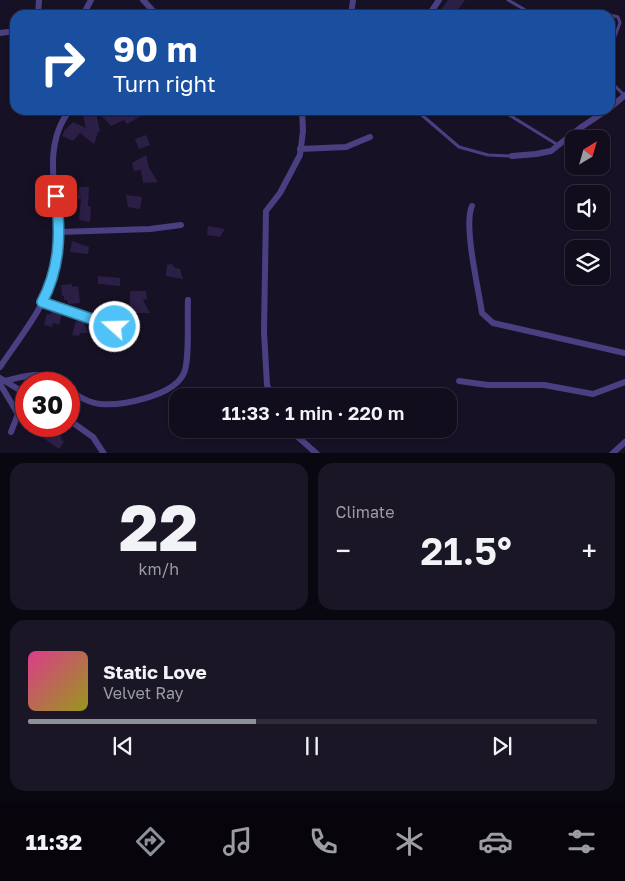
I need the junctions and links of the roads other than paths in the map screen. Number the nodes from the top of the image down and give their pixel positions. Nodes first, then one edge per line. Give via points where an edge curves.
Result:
1 (143, 0) edge
2 (508, 0) edge
3 (152, 10) edge
4 (525, 10) edge
5 (615, 16) edge
6 (615, 36) edge
7 (615, 85) edge
8 (625, 96) edge
9 (615, 104) edge
10 (67, 115) edge
11 (302, 115) edge
12 (422, 115) edge
13 (509, 115) edge
14 (600, 115) edge
15 (370, 137) dead end
16 (559, 145) junction
17 (300, 149) junction
18 (512, 156) joint
19 (472, 206) dead end
20 (182, 225) dead end
21 (59, 232) junction
22 (188, 300) dead end
23 (42, 302) junction
24 (127, 319) dead end
25 (625, 353) edge
26 (0, 367) edge
27 (15, 378) edge
28 (1, 381) edge
29 (459, 382) dead end
30 (625, 382) edge
31 (15, 388) edge
32 (269, 388) edge
33 (80, 395) edge
34 (80, 428) edge
35 (11, 432) dead end
36 (299, 438) edge
37 (625, 442) edge
38 (103, 453) edge
39 (316, 453) edge
40 (613, 453) edge

1 - 3 street
2 - 4 lane
5 - 6 lane via 620,23
7 - 8 lane
8 - 9 street
10 - 21 street via 56,134 53,152
11 - 17 street
12 - 18 lane via 459,147 488,155
13 - 16 lane
14 - 16 street
15 - 17 street via 346,147
16 - 18 street via 544,153
17 - 32 street via 280,193 266,211 264,332
19 - 25 street via 469,214 472,247 485,318 493,323
20 - 21 street
21 - 23 street via 55,272
22 - 33 street via 184,373 174,384 151,396 123,404 98,404
23 - 24 street via 115,327
23 - 26 street
27 - 28 street
28 - 31 street
28 - 35 street via 18,414
29 - 30 street via 544,385 589,394
34 - 38 street via 93,437
36 - 39 street
37 - 40 street

